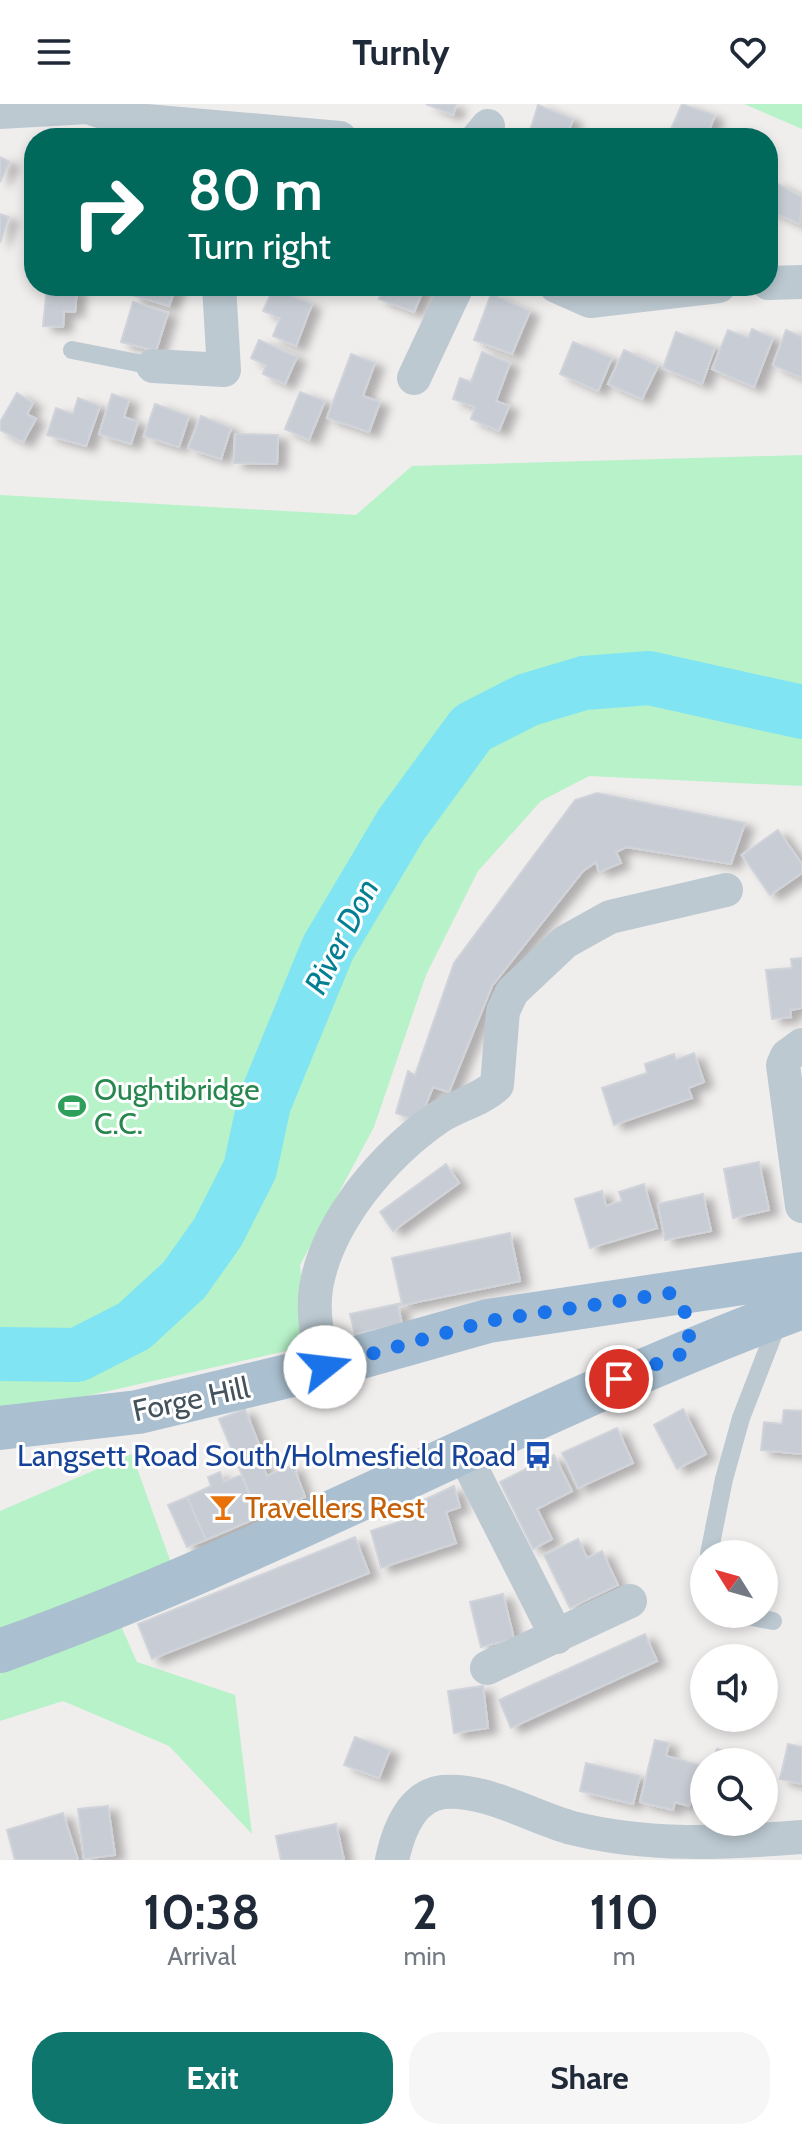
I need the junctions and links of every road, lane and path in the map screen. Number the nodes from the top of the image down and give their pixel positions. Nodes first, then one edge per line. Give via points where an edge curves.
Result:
1 (0, 112) edge
2 (192, 128) edge
3 (802, 282) edge
4 (778, 283) edge
5 (220, 296) edge
6 (452, 296) edge
7 (579, 296) edge
8 (633, 296) edge
9 (72, 350) dead end
10 (153, 366) joint
11 (414, 378) dead end
12 (726, 890) dead end
13 (802, 1045) edge
14 (802, 1206) edge
15 (802, 1274) edge
16 (671, 1293) junction
17 (791, 1311) edge
18 (689, 1351) junction
19 (325, 1367) junction
20 (0, 1428) edge
21 (464, 1454) junction
22 (712, 1540) edge
23 (630, 1601) dead end
24 (557, 1637) junction
25 (0, 1651) edge
26 (487, 1668) dead end
27 (802, 1837) edge
28 (392, 1860) edge

1 - 2 street via 88,107 124,119
3 - 4 street
5 - 10 street via 224,370
6 - 11 street
7 - 8 street via 590,301
9 - 10 lane
12 - 19 street via 610,917 583,929 512,992 503,1011 497,1085 440,1117 392,1154 354,1200 316,1287 315,1323
13 - 14 street via 783,1065
15 - 16 main road, Forge Hill
16 - 18 main road via 689,1318
16 - 19 main road, Forge Hill via 488,1321
17 - 18 main road
17 - 22 lane via 741,1418
18 - 21 main road
19 - 20 main road, Forge Hill via 138,1412
21 - 24 street
21 - 25 main road via 78,1623
23 - 24 street
24 - 26 street
27 - 28 street via 677,1844 618,1838 469,1794 443,1792 426,1797 409,1814

